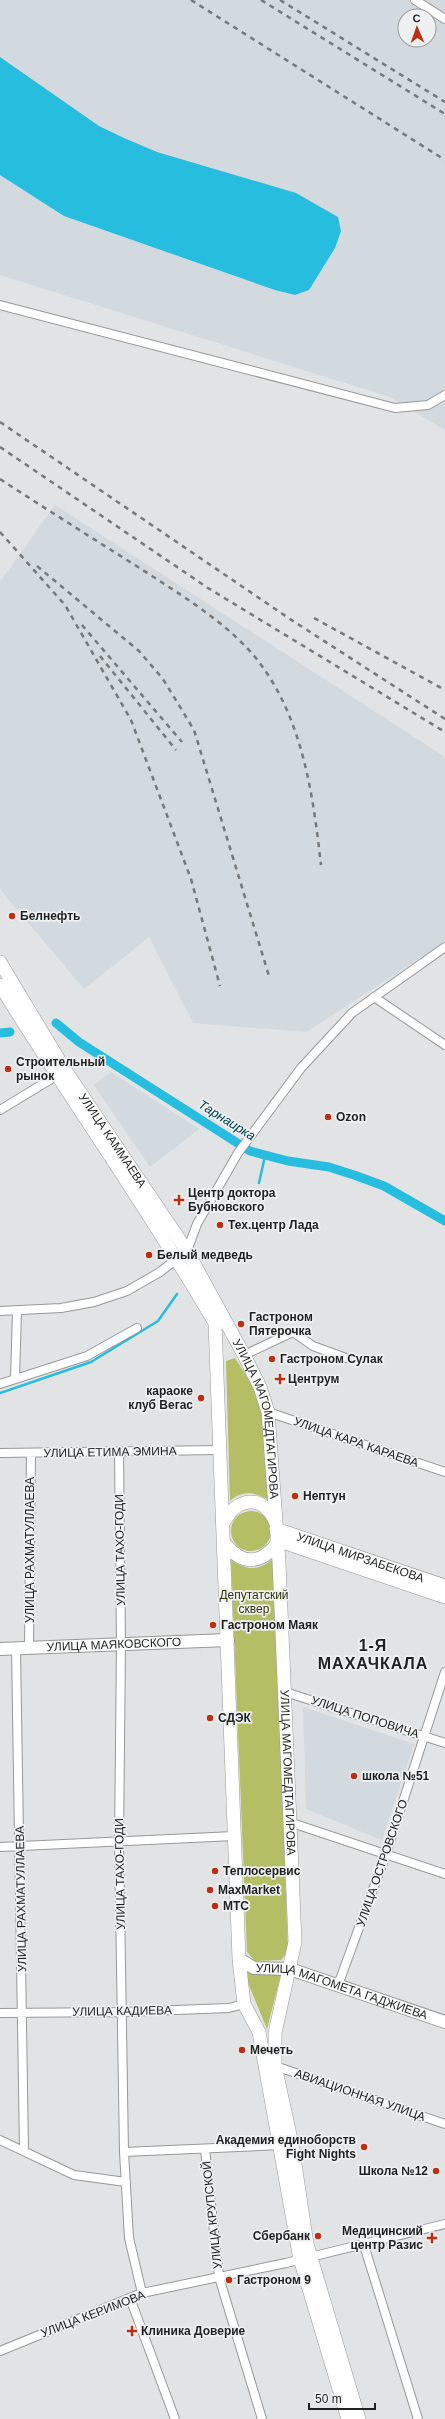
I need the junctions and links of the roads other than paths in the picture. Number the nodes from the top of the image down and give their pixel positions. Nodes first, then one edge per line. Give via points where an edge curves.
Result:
1 (415, 0) edge
2 (445, 19) edge
3 (0, 304) edge
4 (445, 394) edge
5 (445, 947) edge
6 (0, 962) edge
7 (0, 985) edge
8 (374, 997) junction
9 (445, 1045) edge
10 (61, 1073) junction
11 (0, 1110) edge
12 (182, 1255) junction
13 (0, 1311) edge
14 (17, 1311) junction
15 (220, 1322) junction
16 (137, 1328) dead end
17 (244, 1355) junction
18 (346, 1358) dead end
19 (15, 1379) junction
20 (0, 1384) edge
21 (268, 1412) junction
22 (221, 1450) junction
23 (31, 1452) junction
24 (120, 1452) junction
25 (0, 1453) edge
26 (445, 1472) edge
27 (224, 1522) junction
28 (277, 1534) junction
29 (225, 1544) junction
30 (445, 1586) edge
31 (445, 1597) edge
32 (228, 1640) junction
33 (121, 1645) junction
34 (0, 1648) edge
35 (16, 1648) junction
36 (29, 1648) junction
37 (445, 1672) edge
38 (285, 1692) junction
39 (425, 1737) junction
40 (445, 1743) edge
41 (292, 1823) junction
42 (234, 1836) junction
43 (119, 1842) junction
44 (0, 1847) edge
45 (20, 1847) junction
46 (386, 1854) junction
47 (445, 1874) edge
48 (239, 1959) junction
49 (291, 1967) junction
50 (339, 1983) junction
51 (244, 2004) junction
52 (22, 2012) junction
53 (123, 2012) junction
54 (0, 2013) edge
55 (445, 2016) edge
56 (445, 2022) edge
57 (275, 2066) junction
58 (445, 2124) edge
59 (0, 2140) edge
60 (286, 2144) junction
61 (205, 2149) junction
62 (24, 2150) junction
63 (124, 2152) junction
64 (126, 2182) junction
65 (445, 2224) edge
66 (363, 2242) junction
67 (305, 2258) junction
68 (218, 2277) junction
69 (142, 2293) junction
70 (130, 2298) junction
71 (0, 2351) edge
72 (175, 2419) edge
73 (262, 2419) edge
74 (348, 2419) edge
75 (359, 2419) edge
76 (418, 2419) edge

1 - 2 street
3 - 4 street via 395,408 428,405
5 - 8 street
6 - 10 main road, УЛИЦА КАММАЕВА
7 - 10 main road, УЛИЦА КАММАЕВА
8 - 9 street
8 - 12 street via 352,1013 301,1068 249,1137 197,1224
10 - 11 street
10 - 12 main road, УЛИЦА КАММАЕВА
12 - 14 street via 160,1272 127,1291 94,1302
12 - 15 main road, УЛИЦА КАММАЕВА
13 - 14 street
14 - 19 street
15 - 17 main road, УЛИЦА МАГОМЕДТАГИРОВА
15 - 22 main road, УЛИЦА МАГОМЕДТАГИРОВА
16 - 19 street via 86,1356
17 - 18 street via 293,1332 313,1346
17 - 21 main road, УЛИЦА МАГОМЕДТАГИРОВА via 260,1387
19 - 20 street
21 - 26 street, УЛИЦА КАРА КАРАЕВА
21 - 28 main road, УЛИЦА МАГОМЕДТАГИРОВА
22 - 24 street, УЛИЦА ЕТИМА ЭМИНА
22 - 27 main road, УЛИЦА МАГОМЕДТАГИРОВА
23 - 24 street, УЛИЦА ЕТИМА ЭМИНА
23 - 25 street, УЛИЦА ЕТИМА ЭМИНА
23 - 36 street, УЛИЦА РАХМАТУЛЛАЕВА
24 - 33 street, УЛИЦА ТАХО-ГОДИ
27 - 28 main road via 229,1511 250,1502 262,1505 271,1512
27 - 29 main road
28 - 29 main road via 269,1554 258,1560 245,1560 233,1554
28 - 30 main road, УЛИЦА МИРЗАБЕКОВА
28 - 31 main road, УЛИЦА МИРЗАБЕКОВА
28 - 38 main road, УЛИЦА МАГОМЕДТАГИРОВА
29 - 32 main road, УЛИЦА МАГОМЕДТАГИРОВА
32 - 33 main road, УЛИЦА МАЯКОВСКОГО
32 - 42 main road, УЛИЦА МАГОМЕДТАГИРОВА
33 - 36 main road, УЛИЦА МАЯКОВСКОГО
33 - 43 street, УЛИЦА ТАХО-ГОДИ
34 - 35 main road, УЛИЦА МАЯКОВСКОГО
35 - 36 main road, УЛИЦА МАЯКОВСКОГО
35 - 45 street, УЛИЦА РАХМАТУЛЛАЕВА
37 - 39 street, УЛИЦА ОСТРОВСКОГО
38 - 39 street, УЛИЦА ПОПОВИЧА
38 - 41 main road, УЛИЦА МАГОМЕДТАГИРОВА
39 - 40 street, УЛИЦА ПОПОВИЧА
39 - 46 street, УЛИЦА ОСТРОВСКОГО
41 - 46 street
41 - 49 main road, УЛИЦА МАГОМЕДТАГИРОВА via 295,1942
42 - 43 street
42 - 48 main road, УЛИЦА МАГОМЕДТАГИРОВА
43 - 45 street
43 - 53 street, УЛИЦА ТАХО-ГОДИ
44 - 45 street
45 - 52 street, УЛИЦА РАХМАТУЛЛАЕВА
46 - 47 street
46 - 50 street, УЛИЦА ОСТРОВСКОГО
48 - 49 main road, УЛИЦА МАГОМЕТА ГАДЖИЕВА via 254,1968
48 - 51 main road, УЛИЦА МАГОМЕДТАГИРОВА
49 - 50 main road, УЛИЦА МАГОМЕТА ГАДЖИЕВА
49 - 57 main road, УЛИЦА МАГОМЕДТАГИРОВА via 275,2033
50 - 55 main road, УЛИЦА МАГОМЕТА ГАДЖИЕВА
50 - 56 main road, УЛИЦА МАГОМЕТА ГАДЖИЕВА
51 - 53 street, УЛИЦА КАДИЕВА via 229,2008
51 - 60 main road, УЛИЦА МАГОМЕДТАГИРОВА via 259,2032
52 - 53 street, УЛИЦА КАДИЕВА
52 - 54 street, УЛИЦА КАДИЕВА
52 - 62 street, УЛИЦА РАХМАТУЛЛАЕВА
53 - 63 street, УЛИЦА ТАХО-ГОДИ
57 - 58 street, АВИАЦИОННАЯ УЛИЦА
57 - 60 main road, УЛИЦА МАГОМЕДТАГИРОВА
59 - 62 street
60 - 61 street
60 - 67 main road, УЛИЦА МАГОМЕДТАГИРОВА
61 - 63 street
61 - 68 street, УЛИЦА КРУПСКОЙ
62 - 64 street via 74,2175
63 - 64 street, УЛИЦА ТАХО-ГОДИ
64 - 69 street, УЛИЦА ТАХО-ГОДИ via 129,2238
65 - 66 street, УЛИЦА КЕРИМОВА
66 - 67 street, УЛИЦА КЕРИМОВА
66 - 76 street
67 - 68 street, УЛИЦА КЕРИМОВА
67 - 74 main road, УЛИЦА МАГОМЕДТАГИРОВА
67 - 75 main road, УЛИЦА МАГОМЕДТАГИРОВА
68 - 69 street, УЛИЦА КЕРИМОВА
68 - 73 street, УЛИЦА КРУПСКОЙ
69 - 70 street, УЛИЦА КЕРИМОВА
70 - 71 street, УЛИЦА КЕРИМОВА
70 - 72 street

